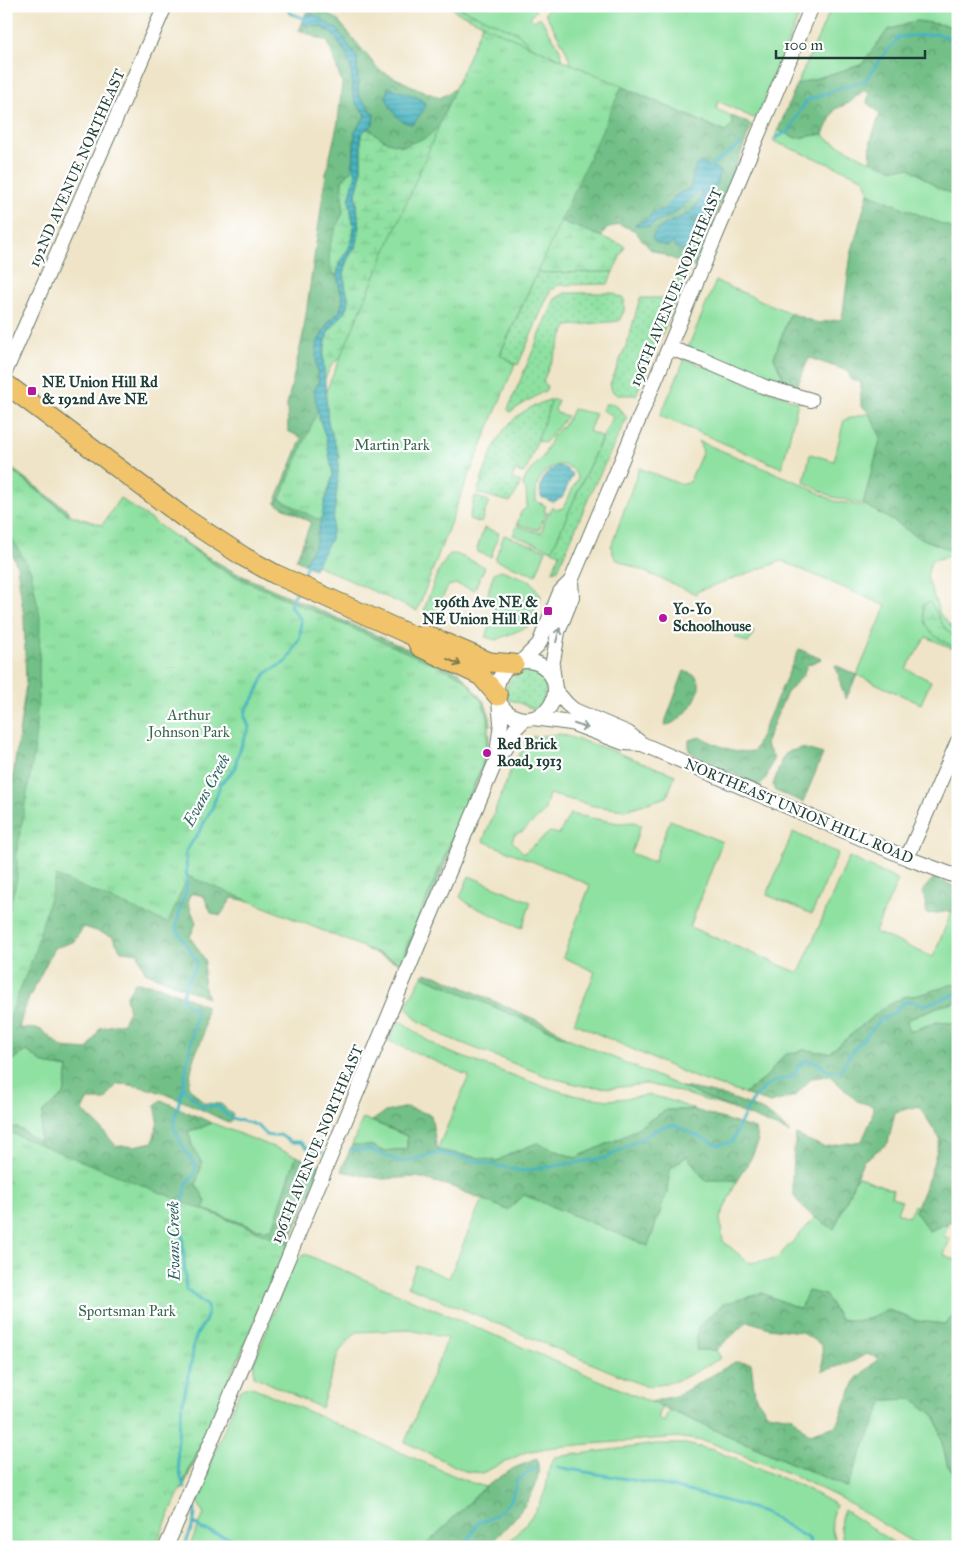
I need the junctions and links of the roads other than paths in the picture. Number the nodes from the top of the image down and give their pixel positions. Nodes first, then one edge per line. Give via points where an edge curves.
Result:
1 (165, 6) edge
2 (812, 6) edge
3 (669, 348) junction
4 (6, 370) edge
5 (6, 384) edge
6 (811, 400) dead end
7 (571, 581) junction
8 (415, 637) junction
9 (518, 663) junction
10 (554, 686) junction
11 (498, 698) junction
12 (529, 718) junction
13 (958, 741) edge
14 (642, 744) junction
15 (499, 754) junction
16 (908, 858) junction
17 (958, 877) edge
18 (166, 1547) edge

1 - 4 street, 192ND AVENUE NORTHEAST
2 - 3 street, 196TH AVENUE NORTHEAST
3 - 6 street via 765,387
3 - 7 street, 196TH AVENUE NORTHEAST
5 - 8 main road via 244,558
7 - 9 street, 196TH AVENUE NORTHEAST via 560,592 539,644
10 -> 7 street, 196TH AVENUE NORTHEAST via 552,666 558,632 572,597
8 - 9 main road via 426,635 485,660
8 -> 11 main road via 420,647 481,676
9 - 10 street via 531,661 546,669
9 - 11 street via 506,669 500,677
10 - 12 street via 549,708
10 - 14 street, NORTHEAST UNION HILL ROAD via 574,710 628,733
11 - 12 street via 509,713
11 - 15 street, 196TH AVENUE NORTHEAST via 502,723
12 -> 14 street, NORTHEAST UNION HILL ROAD via 571,723 624,743
12 - 15 street, 196TH AVENUE NORTHEAST
13 - 16 street
14 - 16 street, NORTHEAST UNION HILL ROAD
15 - 18 street, 196TH AVENUE NORTHEAST
16 - 17 street, NORTHEAST UNION HILL ROAD

